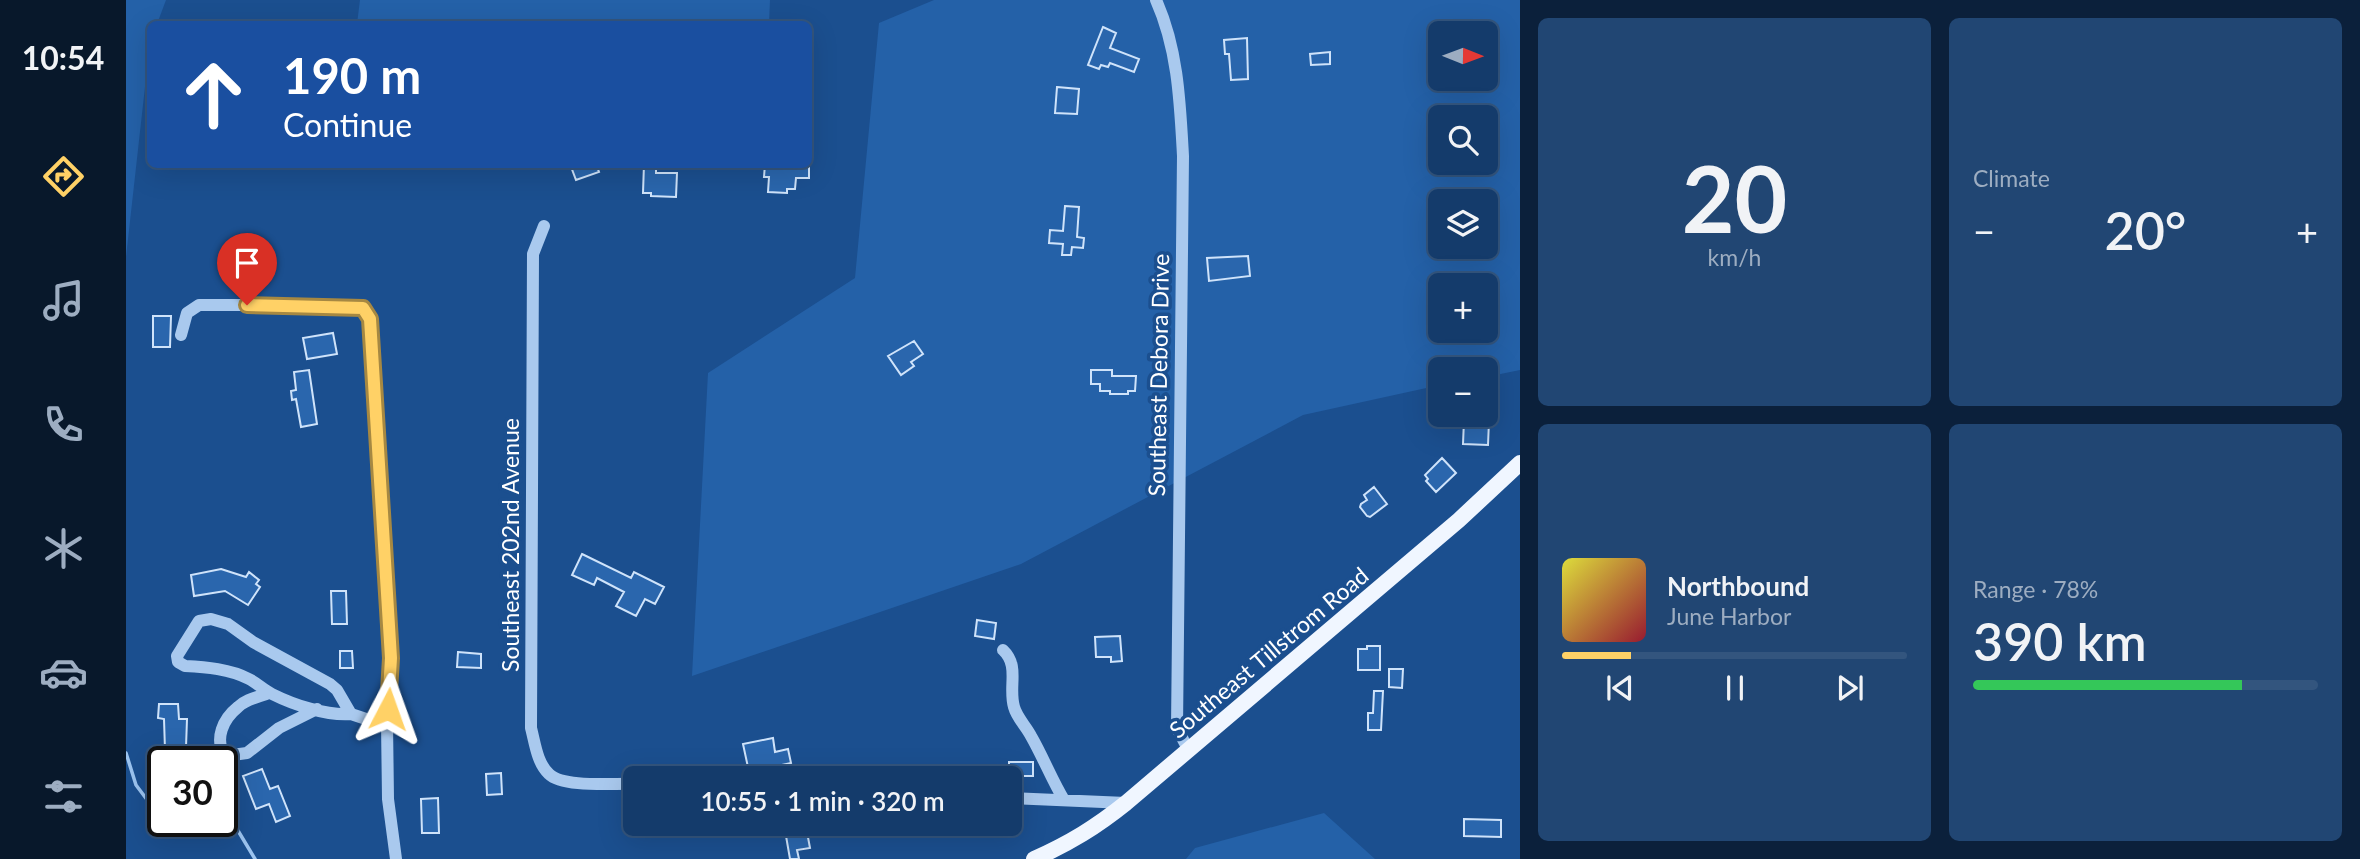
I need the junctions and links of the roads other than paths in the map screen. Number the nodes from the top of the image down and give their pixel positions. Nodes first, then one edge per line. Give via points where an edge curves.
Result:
1 (1156, 0) edge
2 (544, 226) dead end
3 (181, 335) dead end
4 (1520, 463) edge
5 (1003, 650) dead end
6 (269, 693) junction
7 (317, 709) junction
8 (351, 714) junction
9 (387, 726) junction
10 (1189, 751) junction
11 (623, 784) edge
12 (1022, 798) edge
13 (1064, 800) junction
14 (1126, 803) junction
15 (396, 859) edge
16 (1034, 859) edge

1 - 10 street, Southeast Debora Drive via 1177,71 1183,156 1177,728
2 - 11 street, Southeast 202nd Avenue via 533,254 531,728 548,774 562,782
3 - 9 street via 187,313 199,306 363,308 370,319 391,658
4 - 10 main road, Southeast Tillstrom Road
5 - 13 street via 1013,664 1016,713
6 - 7 street
6 - 7 street via 249,700 229,718 219,733 219,747 225,756 247,753 279,728
6 - 8 street via 232,672 178,662 177,656 199,621 211,619 229,625 330,684
7 - 8 street
8 - 9 street
9 - 15 street via 388,799
10 - 14 main road, Southeast Tillstrom Road
12 - 13 street
13 - 14 street
14 - 16 main road, Southeast Tillstrom Road via 1095,828

